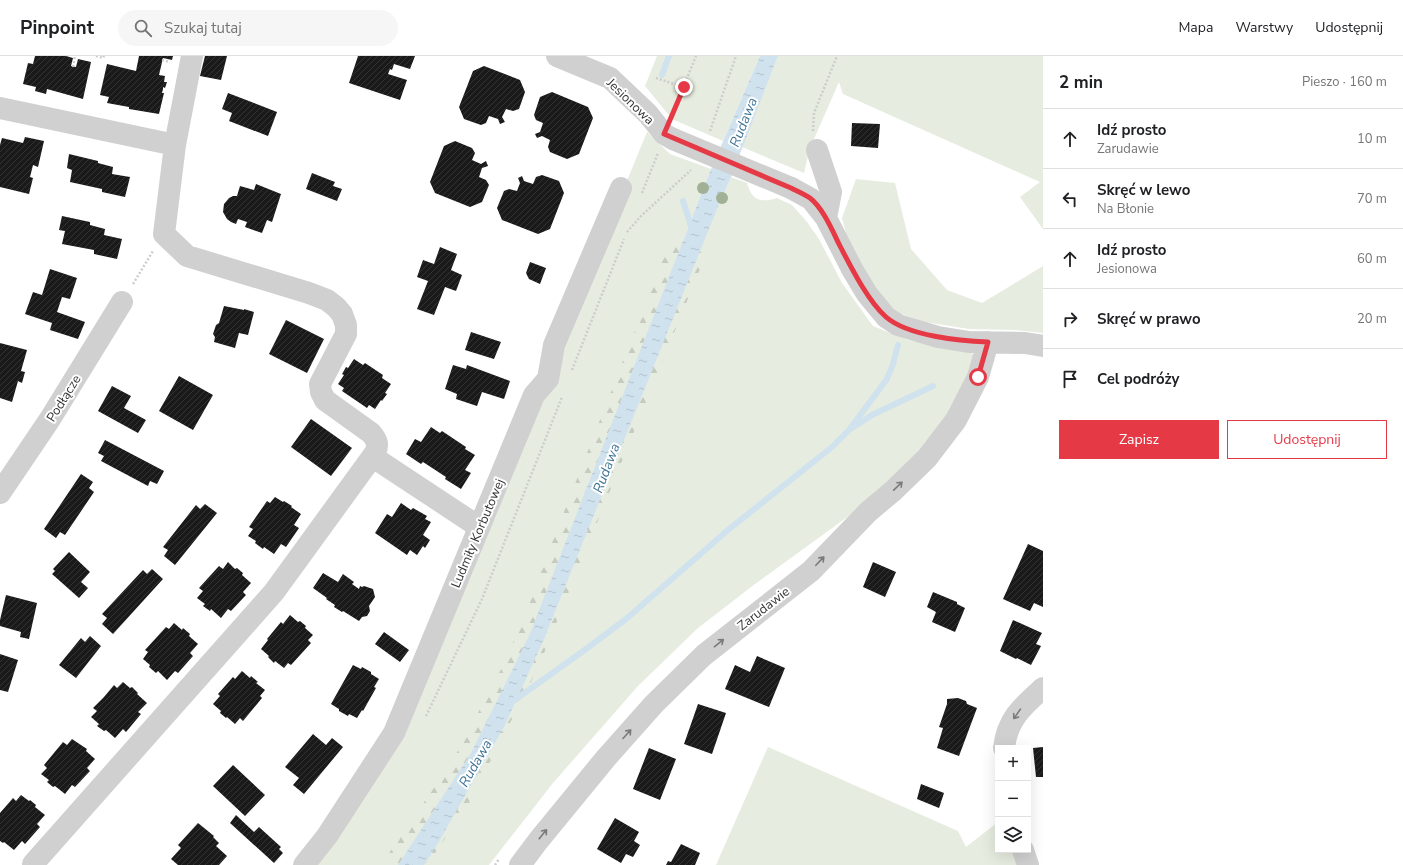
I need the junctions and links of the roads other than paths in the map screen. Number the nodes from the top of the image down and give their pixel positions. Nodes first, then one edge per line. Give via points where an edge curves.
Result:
1 (192, 56) edge
2 (557, 56) edge
3 (0, 108) edge
4 (815, 140) road end
5 (174, 145) junction
6 (621, 188) dead end
7 (826, 218) junction
8 (122, 302) road end
9 (988, 342) junction
10 (1043, 346) edge
11 (373, 457) junction
12 (0, 493) edge
13 (479, 527) junction
14 (1043, 688) edge
15 (1005, 745) edge
16 (1024, 853) edge
17 (33, 864) dead end
18 (304, 865) edge
19 (520, 865) edge
20 (1028, 865) edge

1 - 5 street
2 - 7 street, Jesionowa, bridge via 610,78 668,137 791,188 811,199
3 - 5 street
4 - 7 street via 831,192
5 - 11 street via 164,234 187,256 309,293 327,300 336,307 342,314 346,334 320,384 321,392 325,400 376,439 378,447
6 - 13 street, Ludmiły Korbutowej via 554,345 548,379 534,395
7 - 9 street, Jesionowa via 867,294 886,317 898,325 938,337
8 - 12 street, Podłącze via 50,419
9 - 10 street, Jesionowa
19 -> 9 street, Zarudawie via 606,758 654,704 704,655 811,571 868,512 927,458 956,420 978,377
11 - 13 street
11 - 17 street via 274,592
13 - 18 street, Ludmiły Korbutowej via 394,733 327,836
14 -> 15 street via 1022,707 1010,724
16 - 20 street

